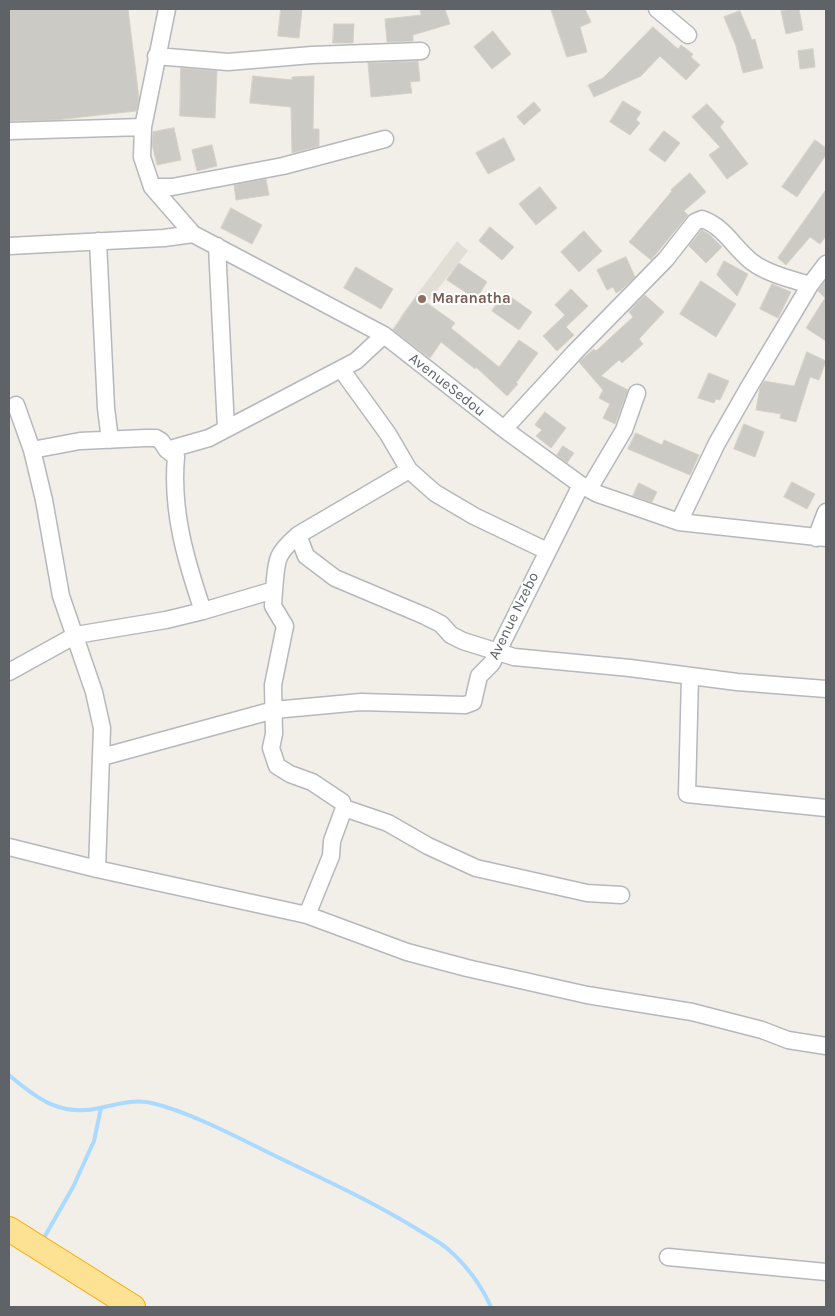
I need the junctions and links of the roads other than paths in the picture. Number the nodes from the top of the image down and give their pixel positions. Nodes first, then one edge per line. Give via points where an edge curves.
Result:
1 (167, 9) edge
2 (657, 9) edge
3 (688, 35) dead end
4 (421, 51) dead end
5 (156, 56) junction
6 (143, 127) junction
7 (9, 131) edge
8 (385, 139) dead end
9 (152, 187) junction
10 (193, 234) junction
11 (98, 241) junction
12 (9, 246) edge
13 (217, 246) junction
14 (826, 264) edge
15 (810, 285) junction
16 (384, 335) junction
17 (340, 369) junction
18 (637, 393) dead end
19 (16, 405) dead end
20 (226, 429) junction
21 (504, 429) junction
22 (110, 440) junction
23 (32, 450) junction
24 (167, 450) junction
25 (409, 470) junction
26 (585, 487) junction
27 (826, 512) edge
28 (679, 522) junction
29 (298, 535) junction
30 (821, 538) edge
31 (547, 551) junction
32 (274, 590) junction
33 (203, 611) junction
34 (76, 635) junction
35 (497, 651) junction
36 (9, 672) edge
37 (690, 676) junction
38 (826, 689) edge
39 (274, 710) junction
40 (102, 757) junction
41 (344, 808) junction
42 (826, 808) edge
43 (9, 847) edge
44 (97, 869) junction
45 (621, 895) dead end
46 (307, 915) junction
47 (826, 1046) edge
48 (9, 1229) edge
49 (668, 1257) dead end
50 (826, 1272) edge
51 (133, 1307) edge

1 - 5 street, AvenueSedou
2 - 3 street
4 - 5 street via 228,62
5 - 6 street, AvenueSedou
6 - 7 street
6 - 9 street, AvenueSedou via 142,157
8 - 9 street via 283,166
9 - 10 street, AvenueSedou
10 - 11 street
10 - 13 street, AvenueSedou
11 - 12 street
11 - 22 street
13 - 16 street, AvenueSedou
13 - 20 street
14 - 15 street
15 - 21 street via 752,262 728,236 709,222 702,219 695,222 666,259
15 - 28 street via 717,443
16 - 17 street via 356,361
16 - 21 street, AvenueSedou
17 - 20 street
17 - 25 street via 388,434
18 - 26 street, Avenue Nzebo via 620,438
19 - 23 street
20 - 24 street via 209,438
21 - 26 street, AvenueSedou
22 - 23 street via 80,441
22 - 24 street via 156,438
23 - 34 street via 61,596
24 - 33 street via 176,457 177,518 187,565
25 - 29 street
25 - 31 street via 435,493 474,516
26 - 28 street, AvenueSedou
26 - 31 street, Avenue Nzebo
27 - 30 street
28 - 30 street, AvenueSedou
29 - 32 street via 278,556
29 - 35 street via 306,556 335,578 425,616 463,641
31 - 35 street, Avenue Nzebo
32 - 33 street
32 - 39 street via 273,606 286,626 273,685
33 - 34 street
34 - 36 street
34 - 40 street via 102,728
35 - 37 street via 536,660
35 - 39 street, Avenue Nzebo via 492,663 479,676 473,702 465,705 360,702
37 - 38 street
37 - 42 street via 687,794
39 - 40 street
39 - 41 street via 271,748 277,766 320,787 342,802
40 - 44 street
41 - 45 street via 388,823 476,868 587,893
41 - 46 street via 332,842 331,856
43 - 44 street
44 - 46 street
46 - 47 street via 407,952 467,968 587,995 692,1012 788,1040
48 - 51 highway
49 - 50 street

